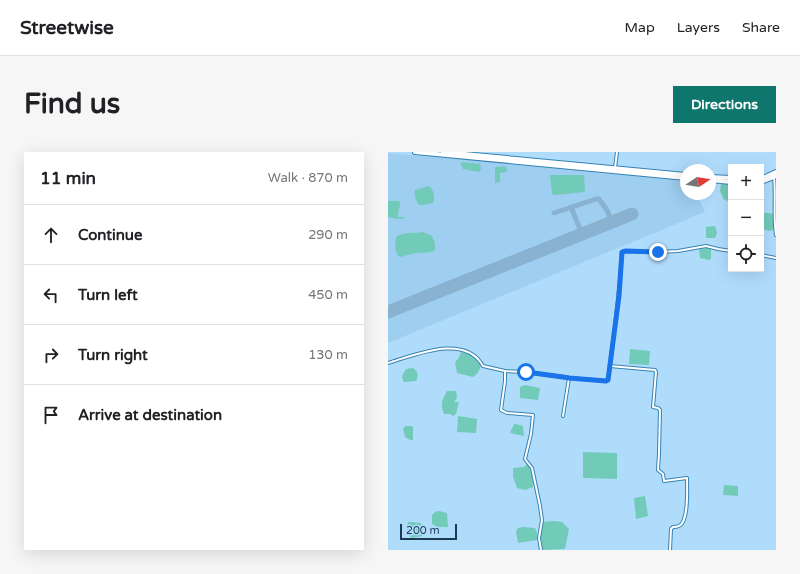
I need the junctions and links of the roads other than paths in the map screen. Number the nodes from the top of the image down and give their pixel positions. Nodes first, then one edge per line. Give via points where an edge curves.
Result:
1 (415, 152) edge
2 (443, 152) edge
3 (617, 152) edge
4 (459, 153) edge
5 (615, 168) junction
6 (622, 170) junction
7 (776, 172) edge
8 (680, 175) edge
9 (680, 177) edge
10 (775, 177) edge
11 (716, 178) edge
12 (728, 178) edge
13 (764, 178) edge
14 (716, 179) edge
15 (728, 181) edge
16 (764, 181) edge
17 (776, 235) edge
18 (728, 251) edge
19 (764, 256) edge
20 (776, 258) edge
21 (388, 363) edge
22 (610, 366) junction
23 (506, 371) junction
24 (569, 378) junction
25 (563, 416) dead end
26 (540, 550) edge
27 (670, 550) edge

1 - 6 main road
2 - 4 main road
3 - 5 street
4 - 5 main road
5 - 6 main road
6 - 8 main road
6 - 9 main road
7 - 13 main road
10 - 16 main road
10 - 17 street
11 - 12 main road
14 - 15 main road
18 - 22 street via 706,246 678,251 622,252
19 - 20 street
21 - 23 street via 423,352 456,349 475,356 483,366
22 - 24 street via 606,381
22 - 27 street via 656,372 653,407 660,410 658,470 663,474 664,481 687,478 686,514 683,523 671,529
23 - 24 street
23 - 26 street via 501,410 534,416 525,459 532,468 540,506
24 - 25 street

